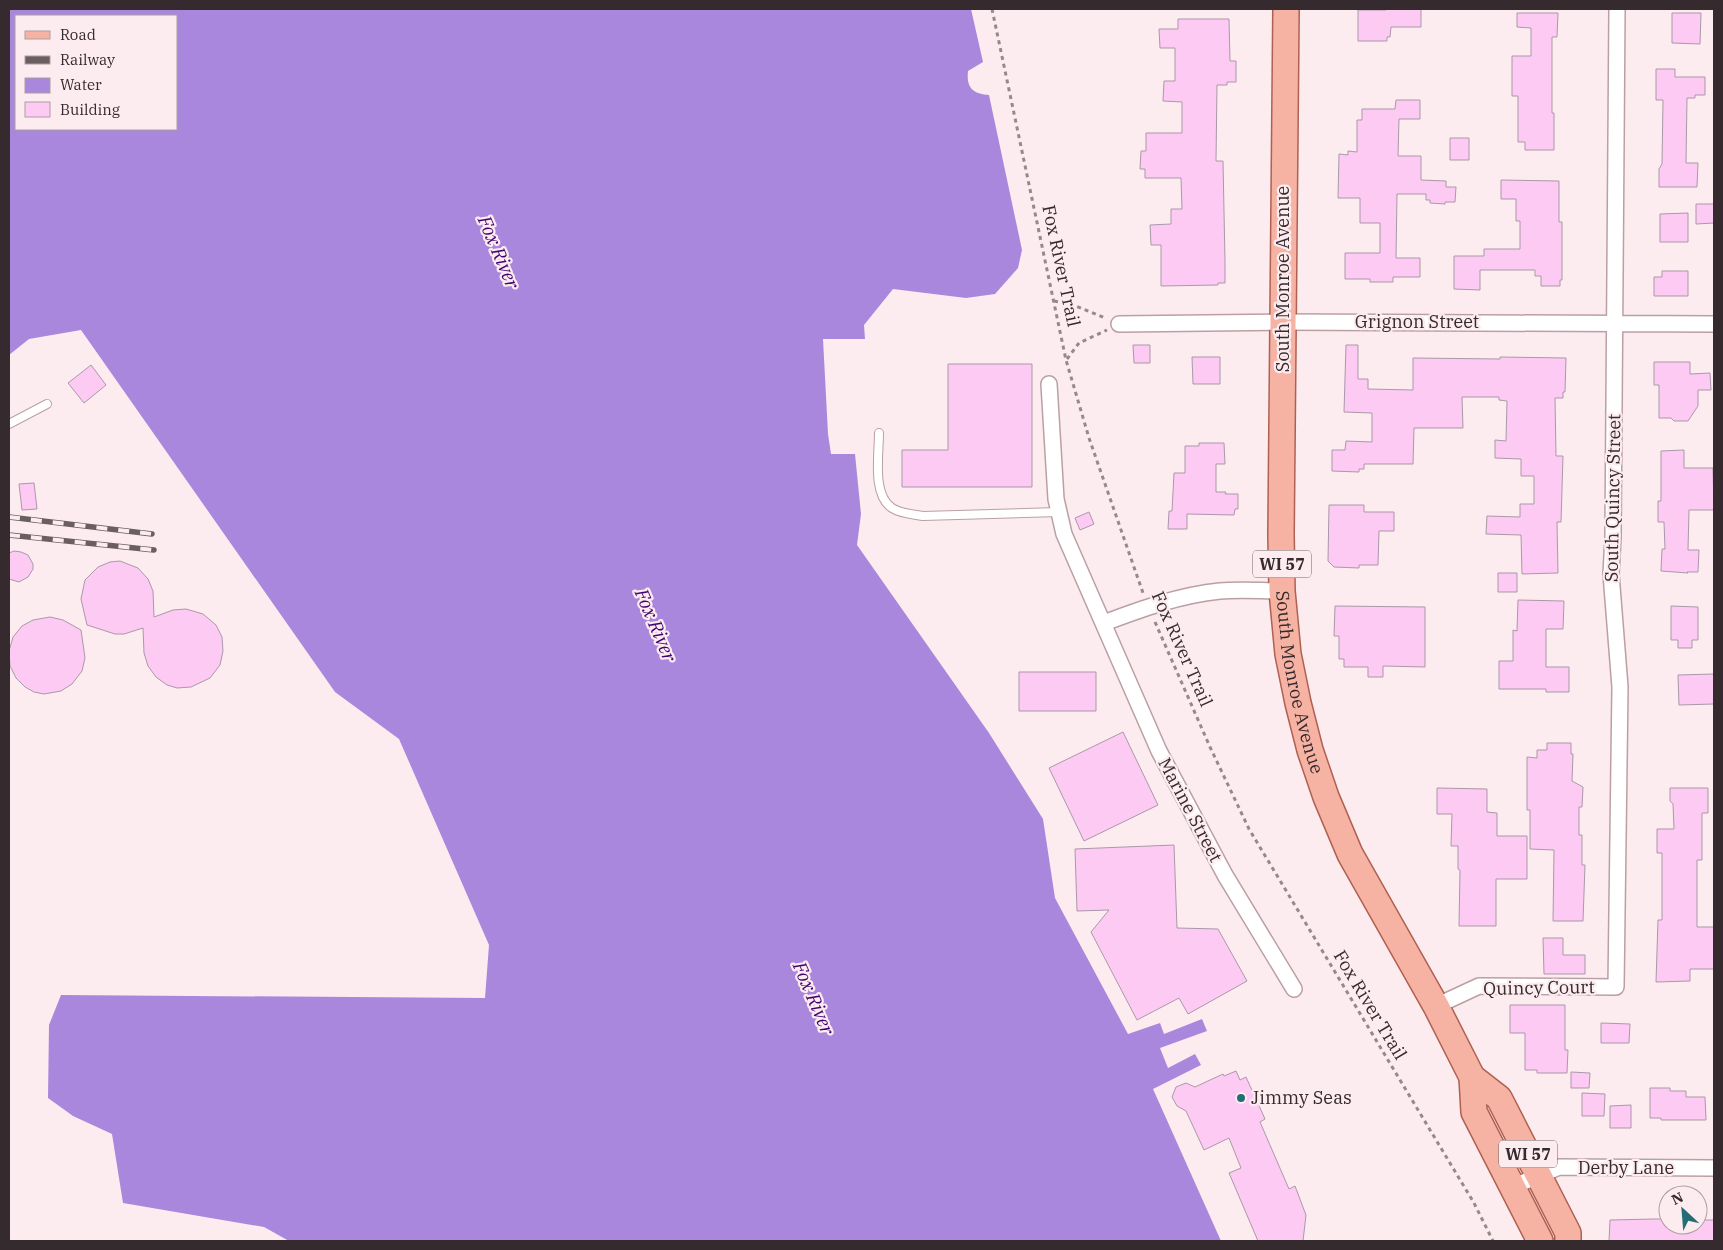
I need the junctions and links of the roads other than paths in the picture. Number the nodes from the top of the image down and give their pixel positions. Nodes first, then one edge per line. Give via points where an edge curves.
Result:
1 (1286, 9) edge
2 (1617, 9) edge
3 (1283, 322) junction
4 (1614, 323) junction
5 (1119, 324) road end
6 (1714, 324) edge
7 (1049, 384) dead end
8 (47, 404) dead end
9 (9, 424) edge
10 (879, 433) dead end
11 (1059, 512) junction
12 (1282, 591) junction
13 (1104, 623) junction
14 (1616, 987) joint
15 (1294, 989) dead end
16 (1436, 1006) junction
17 (1472, 1077) junction
18 (1714, 1168) edge
19 (1539, 1176) junction
20 (1512, 1187) junction
21 (1540, 1241) edge
22 (1568, 1241) edge

1 - 3 main road, South Monroe Avenue / WI 57
2 - 4 street, South Quincy Street
3 - 4 street, Grignon Street
3 - 5 street, Grignon Street
3 - 12 main road, South Monroe Avenue / WI 57
4 - 6 street, Grignon Street
4 - 14 street, South Quincy Street via 1610,574 1620,687
7 - 11 street, Marine Street
8 - 9 lane
10 - 11 lane via 878,485 892,508 923,516
11 - 13 street, Marine Street via 1064,534
12 - 13 street via 1220,591 1192,595 1148,606
12 - 16 main road, South Monroe Avenue / WI 57 via 1288,654 1298,703 1326,797 1350,854
13 - 15 street, Marine Street via 1159,752 1225,875
14 - 16 street, Quincy Court via 1479,986
16 - 17 main road, South Monroe Avenue / WI 57
17 - 19 main road, South Monroe Avenue / WI 57 via 1499,1098
17 - 20 main road, South Monroe Avenue / WI 57 via 1474,1112
18 - 19 street, Derby Lane via 1559,1167
19 - 20 street, Derby Lane
19 - 22 main road, South Monroe Avenue / WI 57 via 1568,1233
20 - 21 main road, South Monroe Avenue / WI 57

